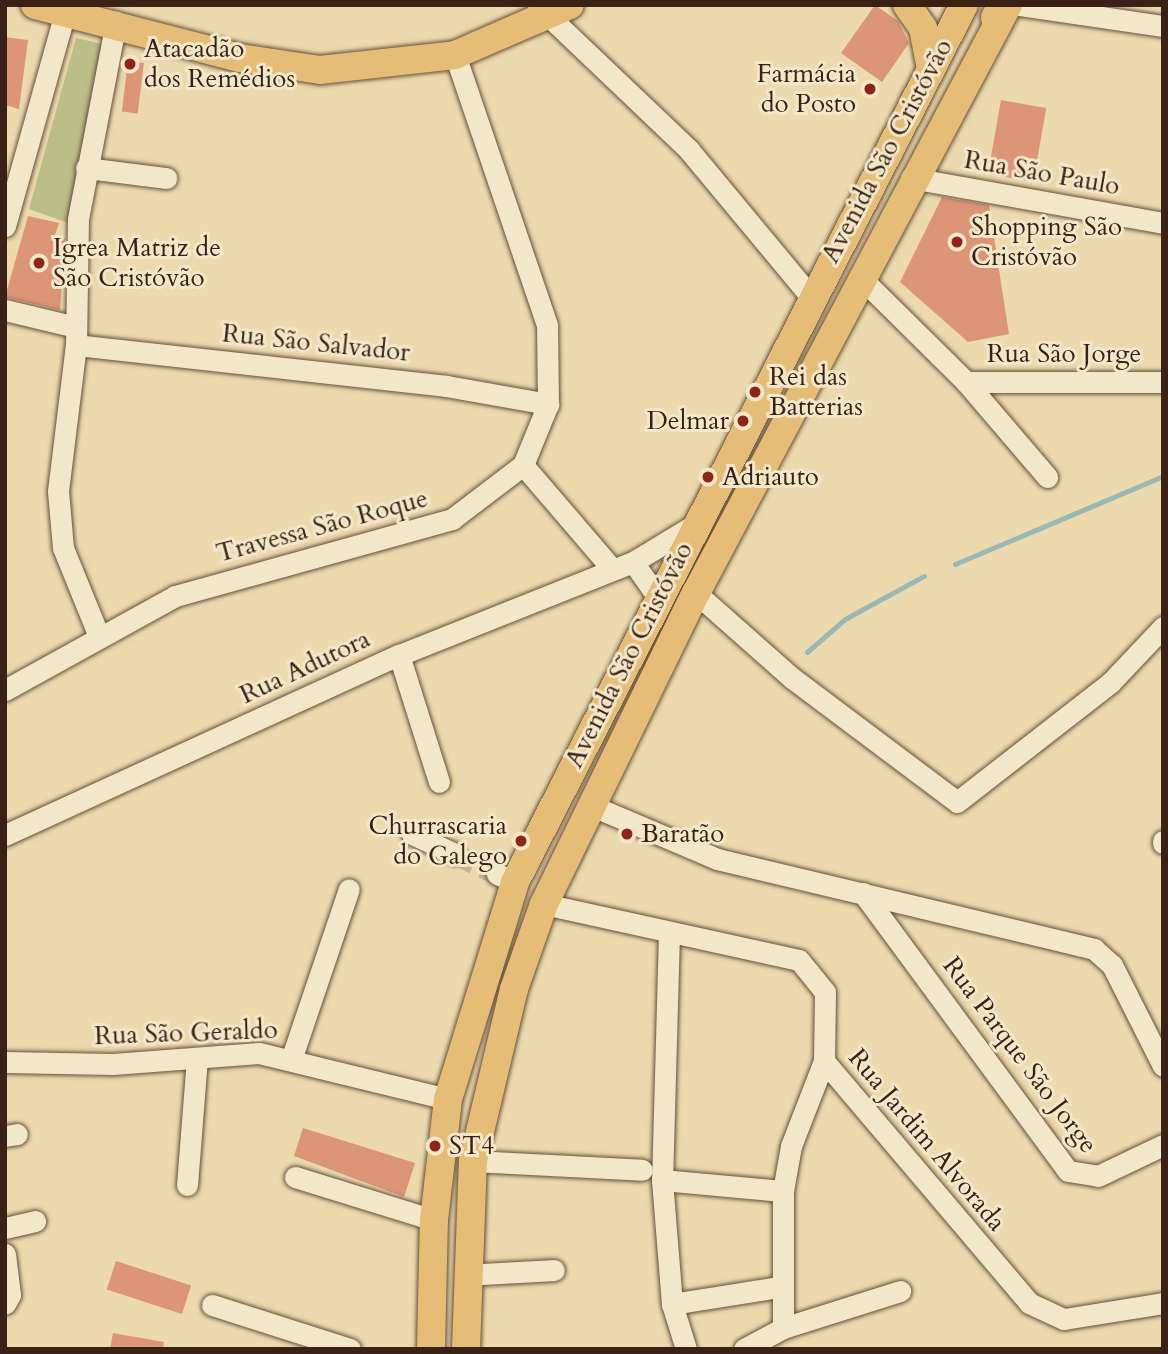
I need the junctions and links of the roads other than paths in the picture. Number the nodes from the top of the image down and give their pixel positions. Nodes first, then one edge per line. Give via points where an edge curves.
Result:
1 (35, 5) edge
2 (907, 5) edge
3 (964, 5) edge
4 (1007, 8) edge
5 (551, 9) edge
6 (65, 12) junction
7 (116, 22) junction
8 (1163, 26) edge
9 (455, 55) junction
10 (930, 64) junction
11 (86, 168) junction
12 (166, 178) dead end
13 (911, 178) junction
14 (8, 200) edge
15 (1163, 223) edge
16 (5, 226) edge
17 (862, 279) junction
18 (811, 297) junction
19 (5, 310) edge
20 (76, 336) junction
21 (966, 382) junction
22 (1163, 382) edge
23 (548, 404) junction
24 (523, 465) junction
25 (1047, 477) dead end
26 (696, 524) junction
27 (633, 562) junction
28 (612, 569) junction
29 (696, 593) junction
30 (659, 599) junction
31 (1163, 627) edge
32 (98, 634) junction
33 (399, 655) junction
34 (5, 690) edge
35 (439, 782) dead end
36 (590, 805) junction
37 (412, 834) dead end
38 (5, 835) edge
39 (455, 854) tunnel mouth
40 (349, 889) dead end
41 (863, 893) junction
42 (544, 904) junction
43 (668, 933) junction
44 (292, 1057) junction
45 (197, 1058) junction
46 (824, 1061) junction
47 (5, 1062) edge
48 (1163, 1066) edge
49 (448, 1099) junction
50 (1163, 1145) edge
51 (473, 1161) junction
52 (642, 1170) dead end
53 (295, 1177) dead end
54 (662, 1180) junction
55 (187, 1185) dead end
56 (783, 1191) junction
57 (434, 1220) junction
58 (35, 1222) dead end
59 (5, 1228) edge
60 (5, 1254) edge
61 (554, 1270) dead end
62 (465, 1275) junction
63 (779, 1287) junction
64 (900, 1291) dead end
65 (1163, 1303) edge
66 (5, 1304) edge
67 (672, 1304) junction
68 (212, 1305) dead end
69 (783, 1328) junction
70 (350, 1349) edge
71 (431, 1349) edge
72 (466, 1349) edge
73 (687, 1349) edge
74 (744, 1349) edge

1 - 6 main road
2 - 10 main road via 923,28
3 - 10 main road, Avenida São Cristóvão
4 - 8 street
4 - 13 main road, Avenida São Cristóvão
5 - 9 main road
5 - 18 street via 689,150
6 - 7 main road
6 - 14 street
7 - 9 main road via 240,58 320,70
7 - 11 street
9 - 23 street, Travessa São Roque via 547,325
10 - 18 main road, Avenida São Cristóvão
11 - 12 street
11 - 20 street
13 - 15 street, Rua São Paulo
13 - 17 main road, Avenida São Cristóvão
14 - 16 street
17 - 21 street, Rua São Jorge
17 - 29 main road, Avenida São Cristóvão
18 - 26 main road, Avenida São Cristóvão
19 - 20 street, Rua São Salvador
20 - 23 street, Rua São Salvador
20 - 32 street via 58,523
21 - 22 street, Rua São Jorge
21 - 25 street, Rua São Jorge
23 - 24 street, Travessa São Roque
24 - 28 street
24 - 32 street, Travessa São Roque via 477,505 417,533 200,587
26 - 27 street, Rua Adutora
26 - 30 main road, Avenida São Cristóvão
27 - 28 street, Rua Adutora
27 - 30 street
28 - 33 street, Rua Adutora
29 - 31 street via 801,685 957,802 1111,682
29 - 36 main road, Avenida São Cristóvão
30 - 49 main road, Avenida São Cristóvão via 506,878
32 - 34 street, Travessa São Roque
33 - 35 street
33 - 38 street, Rua Adutora
36 - 41 street, Rua Parque São Jorge via 717,859
36 - 42 main road, Avenida São Cristóvão
37 - 39 street
40 - 44 street
41 - 48 street, Rua Parque São Jorge via 1094,950 1112,965
41 - 50 street, Rua Parque São Jorge via 1068,1171 1098,1177
42 - 43 street, Rua Jardim Alvorada
42 - 51 main road, Avenida São Cristóvão via 514,989
43 - 46 street, Rua Jardim Alvorada via 782,954 807,966 825,992
43 - 54 street
44 - 45 street, Rua São Geraldo
44 - 49 street, Rua São Geraldo
45 - 47 street, Rua São Geraldo via 55,1066
45 - 55 street
46 - 56 street via 791,1146
46 - 65 street, Rua Jardim Alvorada via 1042,1313 1080,1319
49 - 57 main road, Avenida São Cristóvão
51 - 52 street
51 - 62 main road, Avenida São Cristóvão
53 - 57 street
54 - 56 street
54 - 67 street
56 - 63 street
57 - 71 main road, Avenida São Cristóvão
58 - 59 street
60 - 66 street via 10,1295
61 - 62 street
62 - 72 main road, Avenida São Cristóvão
63 - 67 street
63 - 69 street
64 - 69 street
67 - 73 street
68 - 70 street
69 - 74 street

